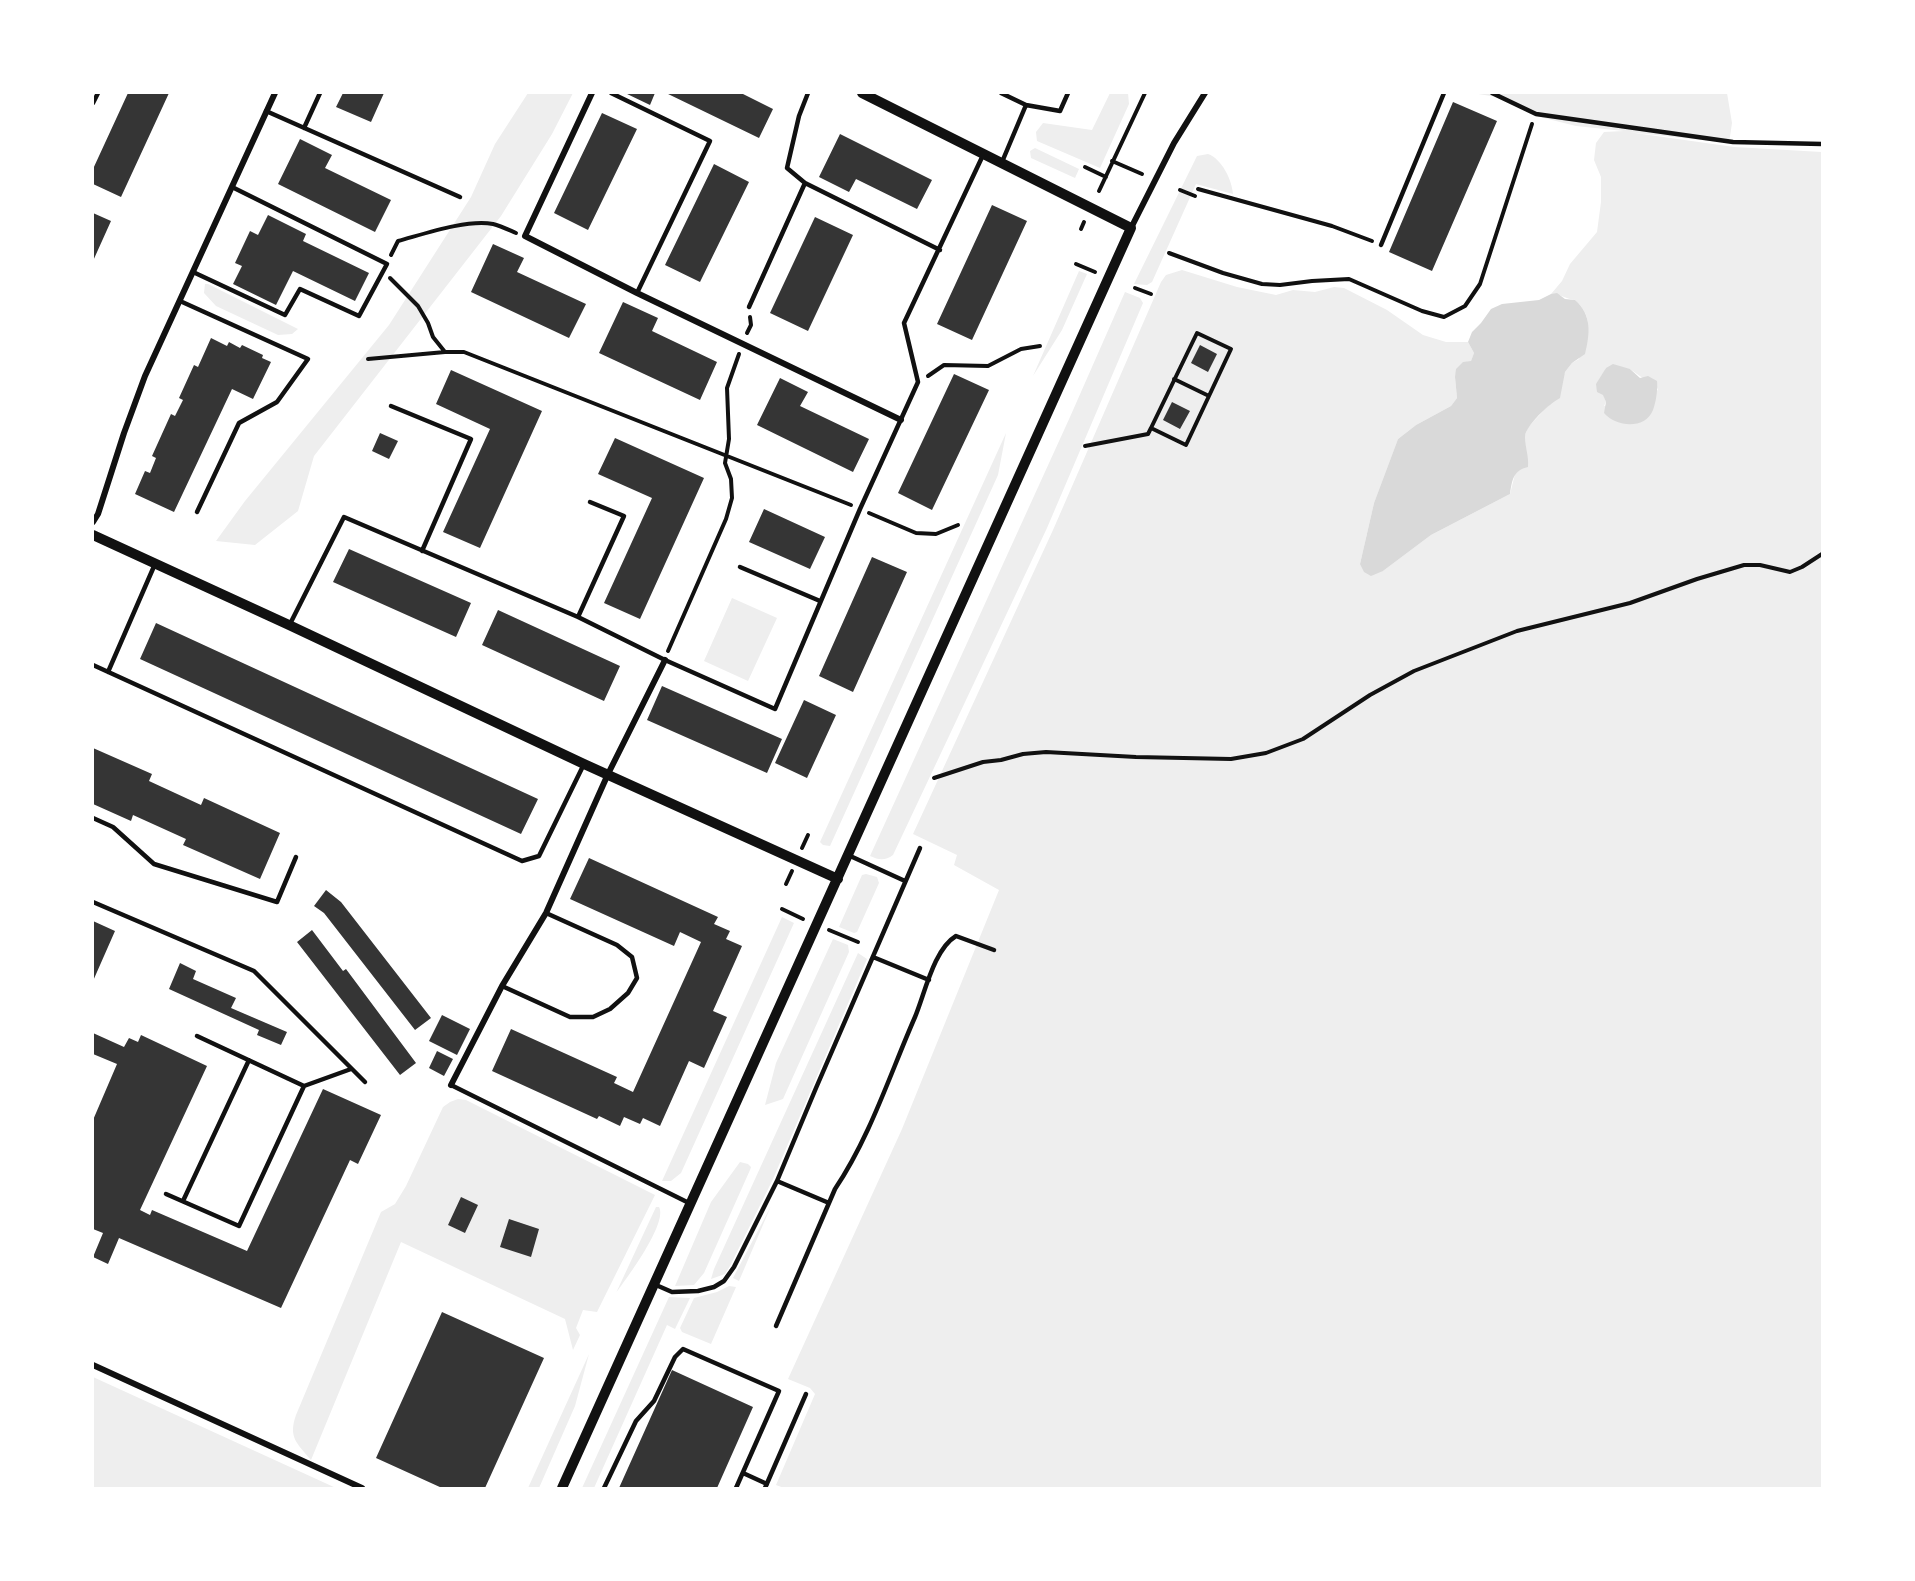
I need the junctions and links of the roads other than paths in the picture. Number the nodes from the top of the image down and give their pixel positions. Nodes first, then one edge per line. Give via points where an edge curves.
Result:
1 (98, 93) edge
2 (275, 93) edge
3 (320, 93) edge
4 (592, 93) edge
5 (611, 93) edge
6 (808, 93) edge
7 (862, 93) edge
8 (1001, 93) edge
9 (1068, 93) edge
10 (1205, 93) edge
11 (1444, 93) edge
12 (1492, 93) edge
13 (93, 103) edge
14 (1026, 105) junction
15 (266, 111) junction
16 (304, 128) junction
17 (1822, 144) edge
18 (984, 153) junction
19 (1002, 162) junction
20 (805, 183) junction
21 (232, 187) junction
22 (460, 197) dead end
23 (1131, 228) junction
24 (1381, 245) road end
25 (940, 250) junction
26 (193, 272) junction
27 (637, 293) junction
28 (180, 301) junction
29 (749, 307) road end
30 (391, 406) dead end
31 (902, 420) junction
32 (590, 502) dead end
33 (198, 513) dead end
34 (93, 522) edge
35 (93, 535) edge
36 (422, 551) junction
37 (155, 564) junction
38 (740, 567) dead end
39 (820, 601) junction
40 (578, 617) junction
41 (290, 625) junction
42 (664, 660) junction
43 (93, 665) edge
44 (108, 672) junction
45 (584, 764) junction
46 (608, 774) junction
47 (93, 818) edge
48 (920, 848) dead end
49 (849, 855) junction
50 (296, 857) dead end
51 (838, 879) junction
52 (905, 881) junction
53 (93, 902) edge
54 (546, 913) junction
55 (994, 950) dead end
56 (873, 957) junction
57 (929, 980) junction
58 (502, 986) junction
59 (197, 1036) dead end
60 (249, 1060) junction
61 (351, 1069) junction
62 (365, 1082) dead end
63 (451, 1085) joint
64 (304, 1086) junction
65 (777, 1181) junction
66 (166, 1194) dead end
67 (183, 1201) junction
68 (689, 1203) junction
69 (829, 1203) junction
70 (653, 1284) junction
71 (776, 1326) dead end
72 (93, 1365) edge
73 (806, 1394) dead end
74 (743, 1473) junction
75 (766, 1486) edge
76 (362, 1488) edge
77 (562, 1488) edge
78 (604, 1488) edge
79 (736, 1488) edge

1 - 13 lane
2 - 15 street
3 - 16 lane
4 - 27 street via 525,236
5 - 27 lane via 710,141
6 - 20 lane via 787,168
7 - 18 street
8 - 14 lane
9 - 14 lane via 1060,111
10 - 23 street via 1174,143
11 - 24 lane
12 - 17 lane via 1536,114 1733,142
14 - 19 lane
15 - 16 lane
15 - 21 street
16 - 22 lane
18 - 19 street
18 - 25 lane
19 - 23 street
20 - 25 lane
20 - 29 lane
21 - 26 street
21 - 26 lane via 387,264 359,316 300,289 285,315
23 - 49 street
25 - 31 lane via 904,323 918,382
26 - 28 street
27 - 31 street
28 - 33 lane via 308,358 277,402 239,423
28 - 34 street via 145,376
30 - 36 lane via 471,439
31 - 39 lane
32 - 40 lane via 624,516
35 - 37 street
36 - 40 lane
36 - 41 lane via 344,517
37 - 41 street
37 - 44 lane
38 - 39 lane
39 - 42 lane via 775,709
40 - 42 lane
41 - 45 street
42 - 46 street
43 - 44 lane
44 - 45 lane via 522,861 539,856
45 - 46 street
46 - 51 street
46 - 54 street
47 - 50 lane via 113,827 154,864 277,902
48 - 52 lane
49 - 51 street
49 - 52 lane
51 - 68 street
52 - 56 lane
53 - 61 lane via 254,971
54 - 58 street
54 - 58 lane via 617,945 632,957 637,978 628,993 610,1009 592,1017 570,1017
55 - 57 lane via 956,936 948,940
56 - 57 lane
56 - 65 lane
57 - 69 lane via 867,1130
58 - 63 street
59 - 60 lane
60 - 64 lane
60 - 67 lane
61 - 62 lane
61 - 64 lane
63 - 68 lane
64 - 67 lane via 239,1226
65 - 69 lane
65 - 70 lane via 724,1281 714,1287 672,1292
66 - 67 lane
68 - 70 street
69 - 71 lane
70 - 77 street
72 - 76 street
73 - 75 lane
74 - 75 lane
74 - 78 lane via 779,1391 683,1349 654,1401 636,1421
74 - 79 lane

